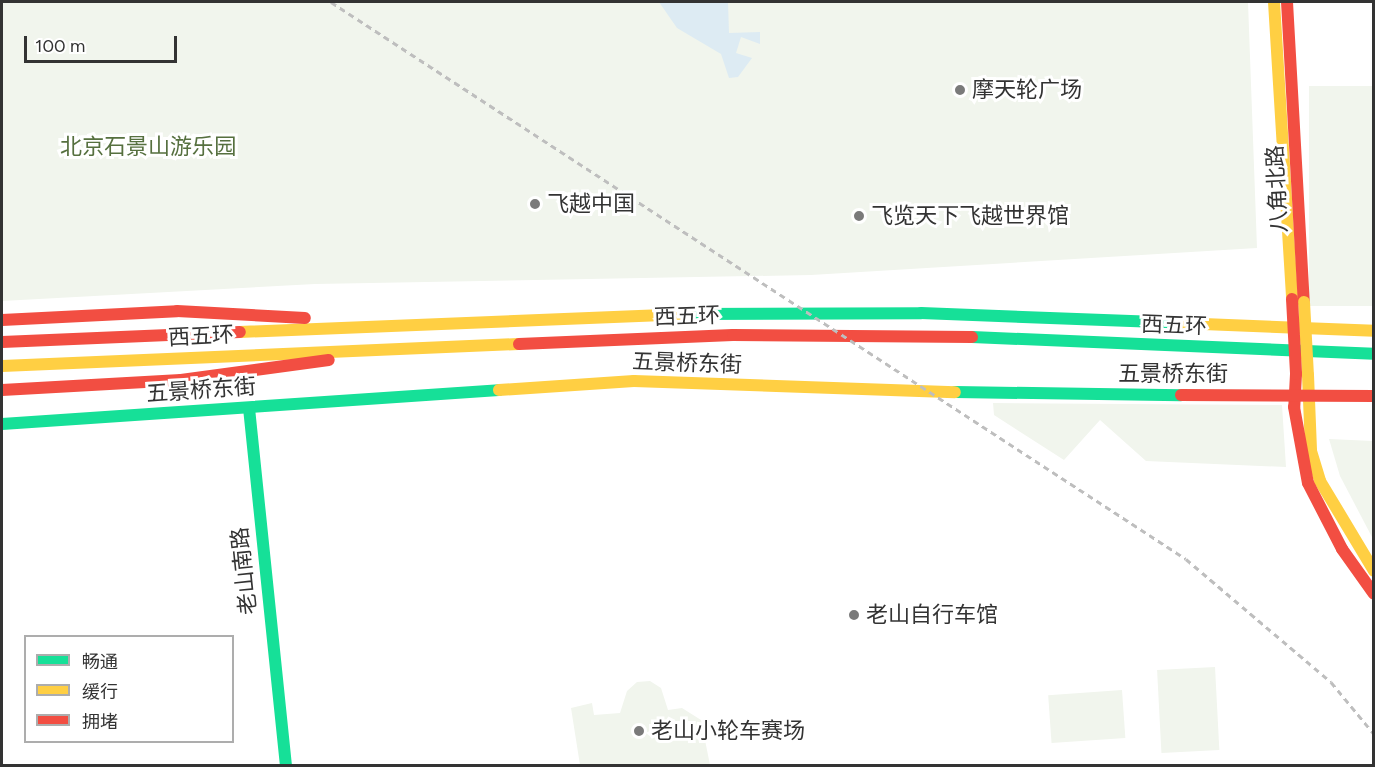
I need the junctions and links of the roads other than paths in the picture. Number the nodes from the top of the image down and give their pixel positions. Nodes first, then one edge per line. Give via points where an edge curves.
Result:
1 (1274, 2) edge
2 (1287, 2) edge
3 (1298, 300) junction
4 (2, 320) edge
5 (392, 322) junction
6 (1374, 331) edge
7 (8, 341) edge
8 (427, 347) junction
9 (1374, 354) edge
10 (2, 366) edge
11 (1302, 375) junction
12 (2, 390) edge
13 (1306, 394) junction
14 (1293, 395) junction
15 (1374, 396) edge
16 (249, 408) junction
17 (2, 424) edge
18 (1374, 571) edge
19 (1374, 594) edge
20 (286, 765) edge

1 - 3 main road, 八角北路
2 - 3 main road, 八角北路
3 - 11 main road, 八角北路, bridge
4 - 5 main road via 177,311
5 - 6 main road, 西五环 via 921,313
5 - 7 main road, 西五环
8 - 9 main road, 西五环 via 922,335
8 - 10 main road, 西五环
8 - 12 main road via 181,380
11 - 13 main road
11 - 14 main road
13 - 14 main road, 五景桥东街
13 - 15 main road, 五景桥东街
13 - 18 main road via 1320,481
14 - 16 main road, 五景桥东街 via 1022,394 634,381
14 - 19 main road via 1308,483
16 - 17 main road, 五景桥东街
16 - 20 main road, 老山南路

